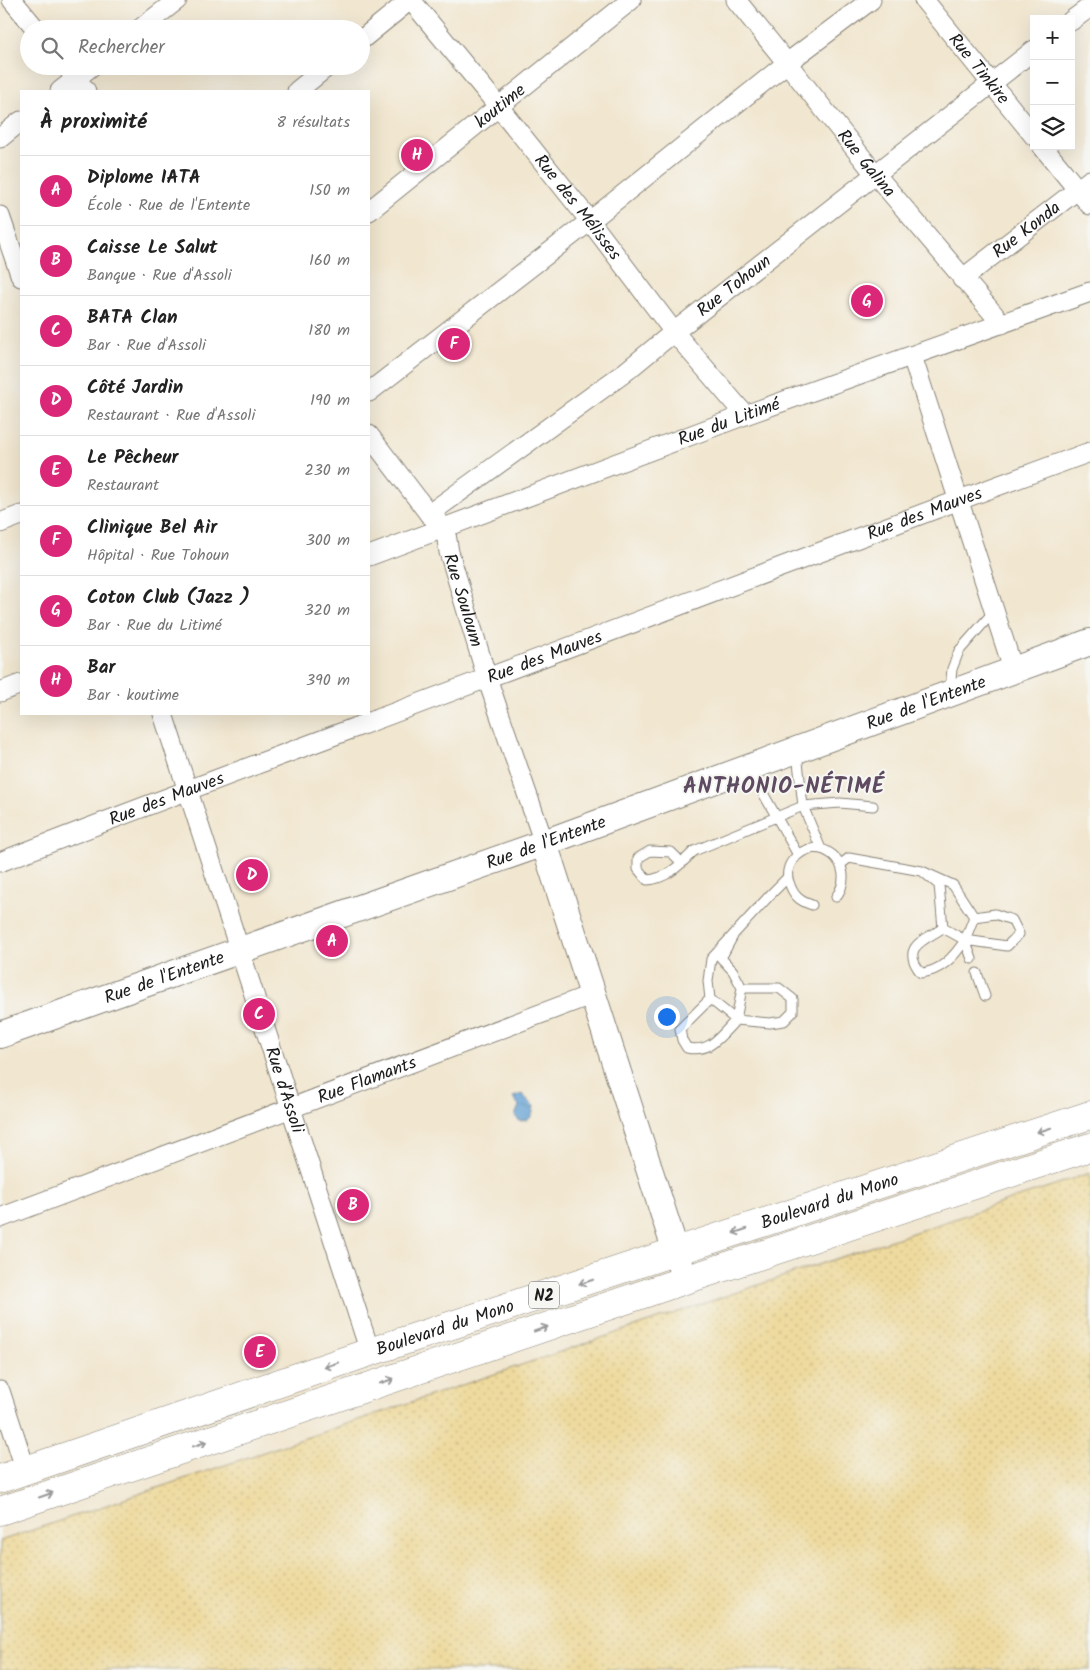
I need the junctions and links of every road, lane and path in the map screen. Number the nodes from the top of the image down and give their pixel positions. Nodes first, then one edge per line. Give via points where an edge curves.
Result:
1 (12, 0) edge
2 (177, 0) edge
3 (411, 0) edge
4 (631, 0) edge
5 (736, 0) edge
6 (871, 0) edge
7 (924, 0) edge
8 (1090, 7) edge
9 (1075, 18) edge
10 (29, 20) edge
11 (151, 20) edge
12 (370, 33) edge
13 (1030, 53) edge
14 (787, 63) junction
15 (317, 75) edge
16 (76, 79) edge
17 (990, 82) junction
18 (61, 90) edge
19 (298, 90) edge
20 (499, 107) junction
21 (20, 123) edge
22 (1030, 131) edge
23 (0, 138) edge
24 (1046, 150) edge
25 (875, 174) junction
26 (1084, 185) edge
27 (1090, 205) edge
28 (370, 211) edge
29 (0, 216) edge
30 (590, 221) junction
31 (20, 274) edge
32 (962, 279) junction
33 (1090, 292) edge
34 (1002, 324) junction
35 (674, 332) junction
36 (912, 356) junction
37 (370, 391) edge
38 (745, 415) junction
39 (370, 435) edge
40 (1090, 452) edge
41 (958, 500) junction
42 (429, 514) junction
43 (20, 515) edge
44 (0, 523) edge
45 (445, 528) junction
46 (370, 556) edge
47 (995, 610) junction
48 (1090, 642) edge
49 (1013, 669) junction
50 (487, 678) junction
51 (20, 684) edge
52 (0, 692) edge
53 (950, 693) junction
54 (163, 715) edge
55 (796, 750) junction
56 (749, 767) junction
57 (187, 789) junction
58 (803, 806) junction
59 (873, 806) dead end
60 (778, 818) junction
61 (544, 842) junction
62 (821, 849) junction
63 (798, 855) junction
64 (0, 862) edge
65 (682, 863) junction
66 (841, 864) junction
67 (922, 871) junction
68 (788, 878) junction
69 (836, 897) dead end
70 (812, 904) dead end
71 (974, 917) junction
72 (943, 928) junction
73 (733, 936) junction
74 (965, 940) junction
75 (240, 950) junction
76 (972, 959) dead end
77 (977, 973) dead end
78 (742, 988) junction
79 (593, 994) junction
80 (985, 996) dead end
81 (710, 998) junction
82 (736, 1020) junction
83 (0, 1035) edge
84 (291, 1107) junction
85 (1090, 1115) edge
86 (1090, 1147) edge
87 (0, 1218) edge
88 (676, 1252) junction
89 (686, 1280) junction
90 (370, 1352) junction
91 (0, 1392) edge
92 (26, 1471) junction
93 (0, 1479) edge
94 (0, 1511) edge

1 - 10 street
2 - 11 street
3 - 12 street
3 - 20 street, Rue des Mélisses
4 - 20 street, koutime
5 - 14 street, Rue Galina
6 - 14 street
7 - 17 street, Rue Tinkire
8 - 9 street
13 - 17 street, Rue Tohoun
14 - 25 street, Rue Galina
14 - 30 street
15 - 19 street
16 - 18 street
17 - 22 street, Rue Tinkire
17 - 25 street, Rue Tohoun
20 - 28 street, koutime
20 - 30 street, Rue des Mélisses
21 - 23 street
24 - 26 street
25 - 32 street, Rue Galina
25 - 35 street, Rue Tohoun
26 - 27 street
26 - 32 street, Rue Konda
29 - 31 street
30 - 35 street, Rue des Mélisses
30 - 37 street
32 - 34 street, Rue Galina
33 - 34 street, Rue du Litimé
34 - 36 street, Rue du Litimé
35 - 38 street, Rue des Mélisses
35 - 42 street, Rue Tohoun via 624,373
36 - 38 street, Rue du Litimé
36 - 41 street
38 - 45 street, Rue du Litimé
39 - 42 street
40 - 41 street, Rue des Mauves
41 - 47 street
41 - 50 street, Rue des Mauves
42 - 45 street
43 - 44 street
45 - 46 street, Rue du Litimé
45 - 50 street, Rue Souloum via 449,552
47 - 49 street
47 - 53 lane via 959,652 952,669
48 - 49 street, Rue de l'Entente
49 - 53 street, Rue de l'Entente
50 - 57 street, Rue des Mauves
50 - 61 street, Rue Souloum
51 - 52 street
53 - 55 street, Rue de l'Entente
54 - 57 street, Rue d'Assoli
55 - 56 street, Rue de l'Entente
55 - 58 lane
56 - 60 lane
56 - 61 street, Rue de l'Entente
57 - 64 street, Rue des Mauves
57 - 75 street, Rue d'Assoli
58 - 59 lane via 840,803
58 - 60 lane
58 - 62 lane
60 - 63 lane
60 - 65 lane via 694,851
61 - 75 street, Rue de l'Entente
61 - 79 street
62 - 63 lane
62 - 66 lane via 835,856
63 - 68 lane via 791,862
65 - 65 lane via 671,852 650,851 638,858 638,869 647,880 657,880
66 - 67 lane via 849,858
66 - 69 lane via 844,879
67 - 71 lane via 953,884
67 - 72 lane via 939,885
68 - 70 lane via 791,891 804,902
68 - 73 lane
71 - 74 lane
71 - 74 lane via 995,914 1012,920 1019,934 1007,946
72 - 74 lane
72 - 74 lane via 915,947 911,955 920,973 942,966
73 - 78 lane via 721,958
73 - 81 lane via 711,959
74 - 76 lane
75 - 83 street, Rue de l'Entente
75 - 84 street, Rue d'Assoli
77 - 80 lane
78 - 82 lane
78 - 82 lane via 778,988 793,999 793,1012 784,1021 770,1023
79 - 84 street, Rue Flamants
79 - 88 street
81 - 82 lane
81 - 82 lane via 680,1029 687,1048 709,1047
84 - 87 street, Rue Flamants
84 - 90 street, Rue d'Assoli
85 -> 88 highway, Boulevard du Mono / N2
86 - 89 highway, Boulevard du Mono / N2
88 - 89 street
88 -> 90 highway, Boulevard du Mono / N2
94 -> 89 highway, Boulevard du Mono / N2
90 -> 92 highway, Boulevard du Mono / N2
91 - 92 street
92 - 93 highway, Boulevard du Mono / N2

